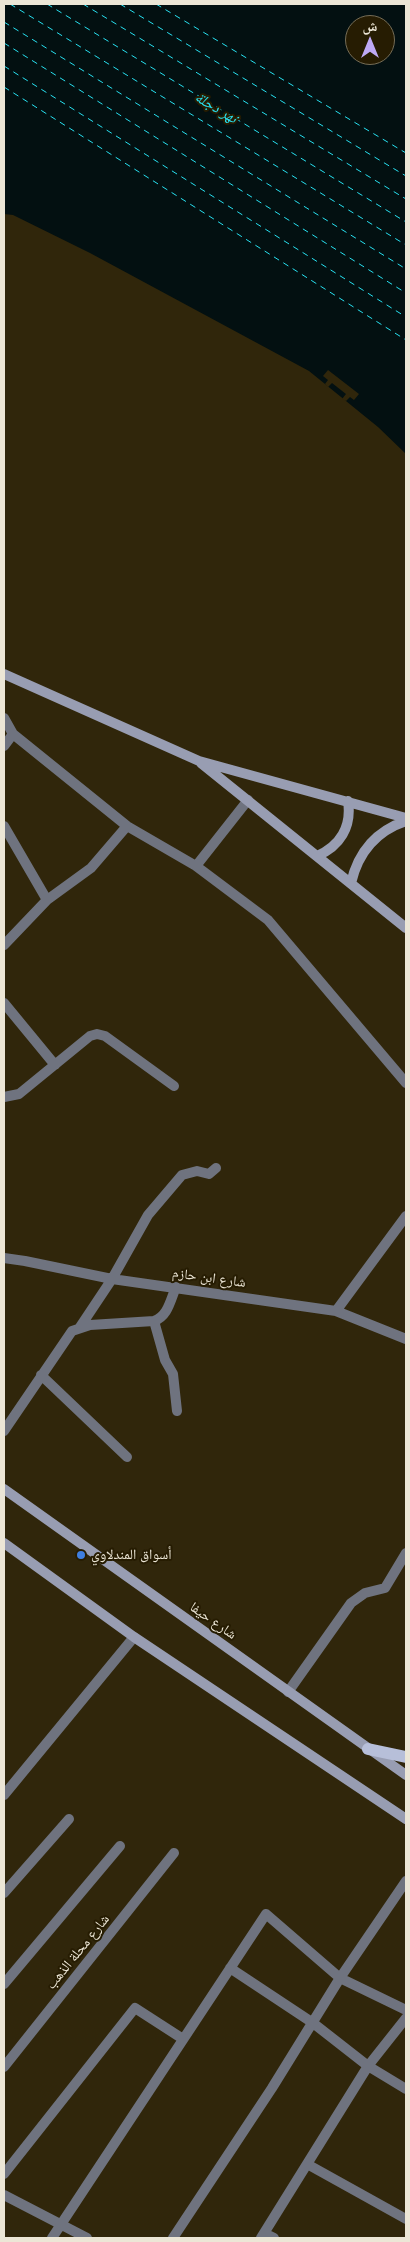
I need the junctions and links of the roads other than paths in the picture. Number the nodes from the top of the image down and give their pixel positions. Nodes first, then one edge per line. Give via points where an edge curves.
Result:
1 (4, 674) edge
2 (4, 718) edge
3 (13, 734) junction
4 (4, 746) edge
5 (199, 760) junction
6 (248, 800) junction
7 (348, 801) junction
8 (406, 820) edge
9 (4, 826) edge
10 (127, 826) junction
11 (317, 856) junction
12 (196, 866) junction
13 (351, 883) junction
14 (47, 900) junction
15 (406, 928) edge
16 (4, 945) edge
17 (4, 1002) edge
18 (55, 1065) junction
19 (406, 1084) edge
20 (174, 1086) dead end
21 (4, 1097) edge
22 (216, 1168) dead end
23 (406, 1216) edge
24 (4, 1258) edge
25 (112, 1279) junction
26 (176, 1287) junction
27 (336, 1311) junction
28 (154, 1321) junction
29 (80, 1327) junction
30 (406, 1339) edge
31 (42, 1375) junction
32 (177, 1411) dead end
33 (4, 1431) edge
34 (127, 1457) dead end
35 (4, 1490) edge
36 (4, 1543) edge
37 (406, 1553) edge
38 (134, 1637) junction
39 (288, 1692) junction
40 (368, 1749) junction
41 (406, 1757) edge
42 (406, 1775) edge
43 (4, 1795) edge
44 (69, 1819) dead end
45 (406, 1819) edge
46 (120, 1846) dead end
47 (174, 1853) dead end
48 (406, 1881) edge
49 (4, 1893) edge
50 (230, 1968) junction
51 (340, 1978) junction
52 (4, 1984) edge
53 (406, 2010) edge
54 (406, 2018) edge
55 (313, 2023) junction
56 (183, 2039) junction
57 (368, 2066) junction
58 (4, 2067) edge
59 (406, 2089) edge
60 (307, 2164) junction
61 (4, 2174) edge
62 (4, 2195) edge
63 (406, 2219) edge
64 (61, 2224) junction
65 (263, 2236) edge
66 (52, 2238) edge
67 (87, 2238) edge
68 (173, 2238) edge
69 (274, 2238) edge

1 - 5 main road
2 - 3 street
3 - 4 street
3 - 10 street
5 - 6 main road
5 - 7 main road
6 - 11 main road
6 - 12 street
7 - 8 main road
7 - 11 main road via 346,830 334,846
8 - 13 main road via 386,830 367,848 359,858
9 - 14 street
10 - 12 street
10 - 14 street via 91,868
11 - 13 main road
12 - 19 street via 268,920
13 - 15 main road
14 - 16 street
17 - 18 street
18 - 20 street via 90,1036 98,1034
18 - 21 street via 19,1094
22 - 25 street via 209,1174 197,1171 182,1175 148,1215
23 - 27 street
24 - 25 street, شارع ابن حازم
25 - 26 street, شارع ابن حازم
25 - 29 street
26 - 27 street, شارع ابن حازم
26 - 28 street via 165,1314
27 - 30 street, شارع ابن حازم
28 - 29 street
28 - 32 street via 165,1360 173,1374
29 - 31 street via 72,1331
31 - 33 street
31 - 34 street
35 - 39 main road, شارع حيفا
36 - 38 main road
37 - 39 street via 385,1588 365,1593 351,1602
38 - 43 street
38 - 45 main road
39 - 40 main road, شارع حيفا
40 - 41 main road
40 - 42 main road, شارع حيفا
44 - 49 street
46 - 52 street
47 - 58 street, شارع محلة الذهب
48 - 51 street
50 - 51 street via 266,1914
50 - 55 street
50 - 56 street
51 - 53 street
51 - 55 street
54 - 57 street
55 - 57 street
55 - 68 street
56 - 61 street via 135,2008
56 - 64 street
57 - 59 street
57 - 60 street
60 - 63 street
60 - 65 street
62 - 64 street
64 - 66 street
64 - 67 street
65 - 69 street

